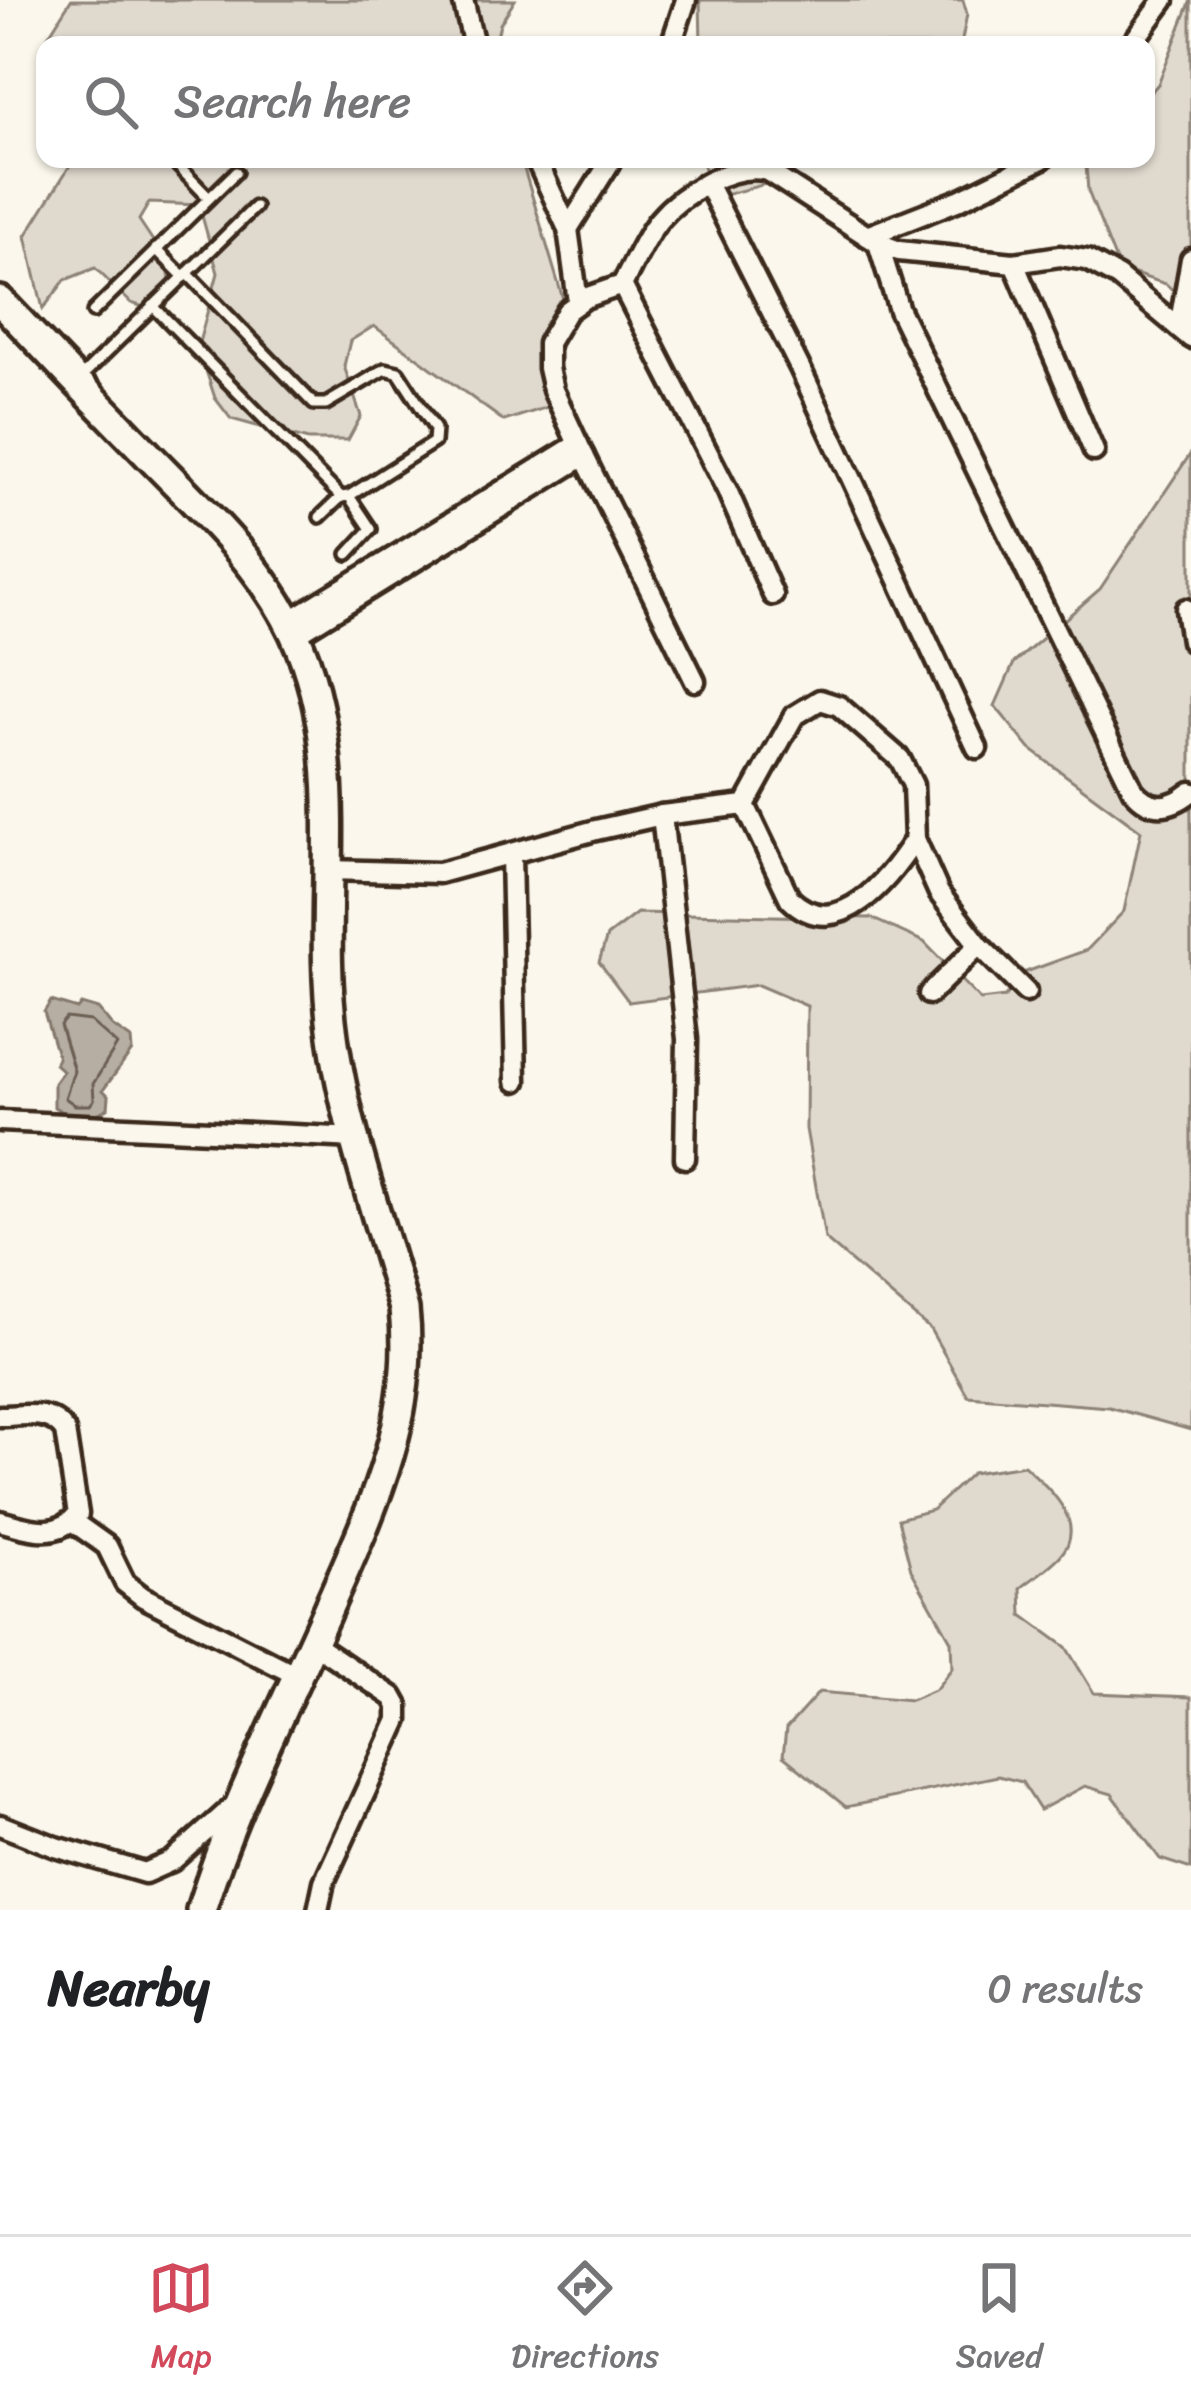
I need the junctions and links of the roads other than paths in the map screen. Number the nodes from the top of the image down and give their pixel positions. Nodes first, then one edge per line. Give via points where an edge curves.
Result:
1 (463, 0) edge
2 (686, 0) edge
3 (1164, 0) edge
4 (472, 36) edge
5 (674, 36) edge
6 (1138, 36) edge
7 (180, 168) edge
8 (540, 168) edge
9 (606, 168) edge
10 (1024, 168) edge
11 (236, 172) dead end
12 (708, 185) junction
13 (209, 198) junction
14 (255, 206) dead end
15 (568, 229) junction
16 (872, 240) junction
17 (156, 249) junction
18 (1191, 259) edge
19 (1014, 263) junction
20 (185, 275) junction
21 (622, 285) junction
22 (0, 301) edge
23 (578, 302) junction
24 (153, 306) junction
25 (93, 312) dead end
26 (1185, 333) edge
27 (77, 381) junction
28 (581, 450) junction
29 (1094, 451) dead end
30 (345, 496) junction
31 (320, 517) dead end
32 (348, 554) dead end
33 (773, 595) dead end
34 (1186, 609) dead end
35 (291, 629) junction
36 (1191, 641) edge
37 (695, 681) dead end
38 (977, 748) dead end
39 (1191, 793) edge
40 (746, 805) junction
41 (662, 815) junction
42 (915, 838) junction
43 (512, 855) junction
44 (328, 871) junction
45 (979, 945) junction
46 (1026, 992) dead end
47 (929, 994) dead end
48 (516, 1082) dead end
49 (0, 1120) edge
50 (357, 1138) junction
51 (686, 1157) dead end
52 (0, 1416) edge
53 (72, 1521) junction
54 (0, 1522) edge
55 (313, 1642) junction
56 (298, 1676) junction
57 (244, 1797) junction
58 (0, 1825) edge
59 (201, 1910) edge
60 (318, 1910) edge

1 - 4 street
2 - 5 street
3 - 6 street
7 - 13 lane
8 - 15 street
9 - 15 street
10 - 16 street
11 - 13 lane
12 - 16 street via 746,168 766,171
12 - 21 street via 657,223
12 - 38 street
13 - 17 lane
14 - 20 lane
15 - 23 street
16 - 19 street via 914,254
16 - 39 street via 1133,790 1151,806
17 - 20 lane
17 - 25 lane
18 - 26 street
19 - 26 street via 1088,260
19 - 29 street
20 - 24 lane
20 - 30 lane via 314,404 385,369 398,372 434,442
21 - 23 street
21 - 33 street
22 - 27 main road
23 - 28 street via 555,326 548,368
24 - 27 lane
24 - 30 lane
27 - 35 main road via 218,527
28 - 35 street
28 - 37 street
30 - 31 lane
30 - 32 lane via 371,529
34 - 36 street
35 - 44 main road via 323,724
40 - 41 street
40 - 42 street via 790,898 820,913 857,906
40 - 42 street via 794,716 820,700 839,706 908,770
41 - 43 street
41 - 51 street via 687,1039
42 - 45 street via 939,893
43 - 44 street via 440,873
43 - 48 street
44 - 50 main road via 333,1038
45 - 46 street
45 - 47 street
49 - 50 street
50 - 55 main road via 404,1309 408,1368 379,1493
52 - 53 street via 50,1416 65,1431 78,1514
53 - 54 street via 51,1531
53 - 56 street via 107,1546 125,1583 143,1597
55 - 56 main road
55 - 60 street via 398,1706
56 - 57 main road
57 - 58 street via 172,1861 145,1873
57 - 59 main road

